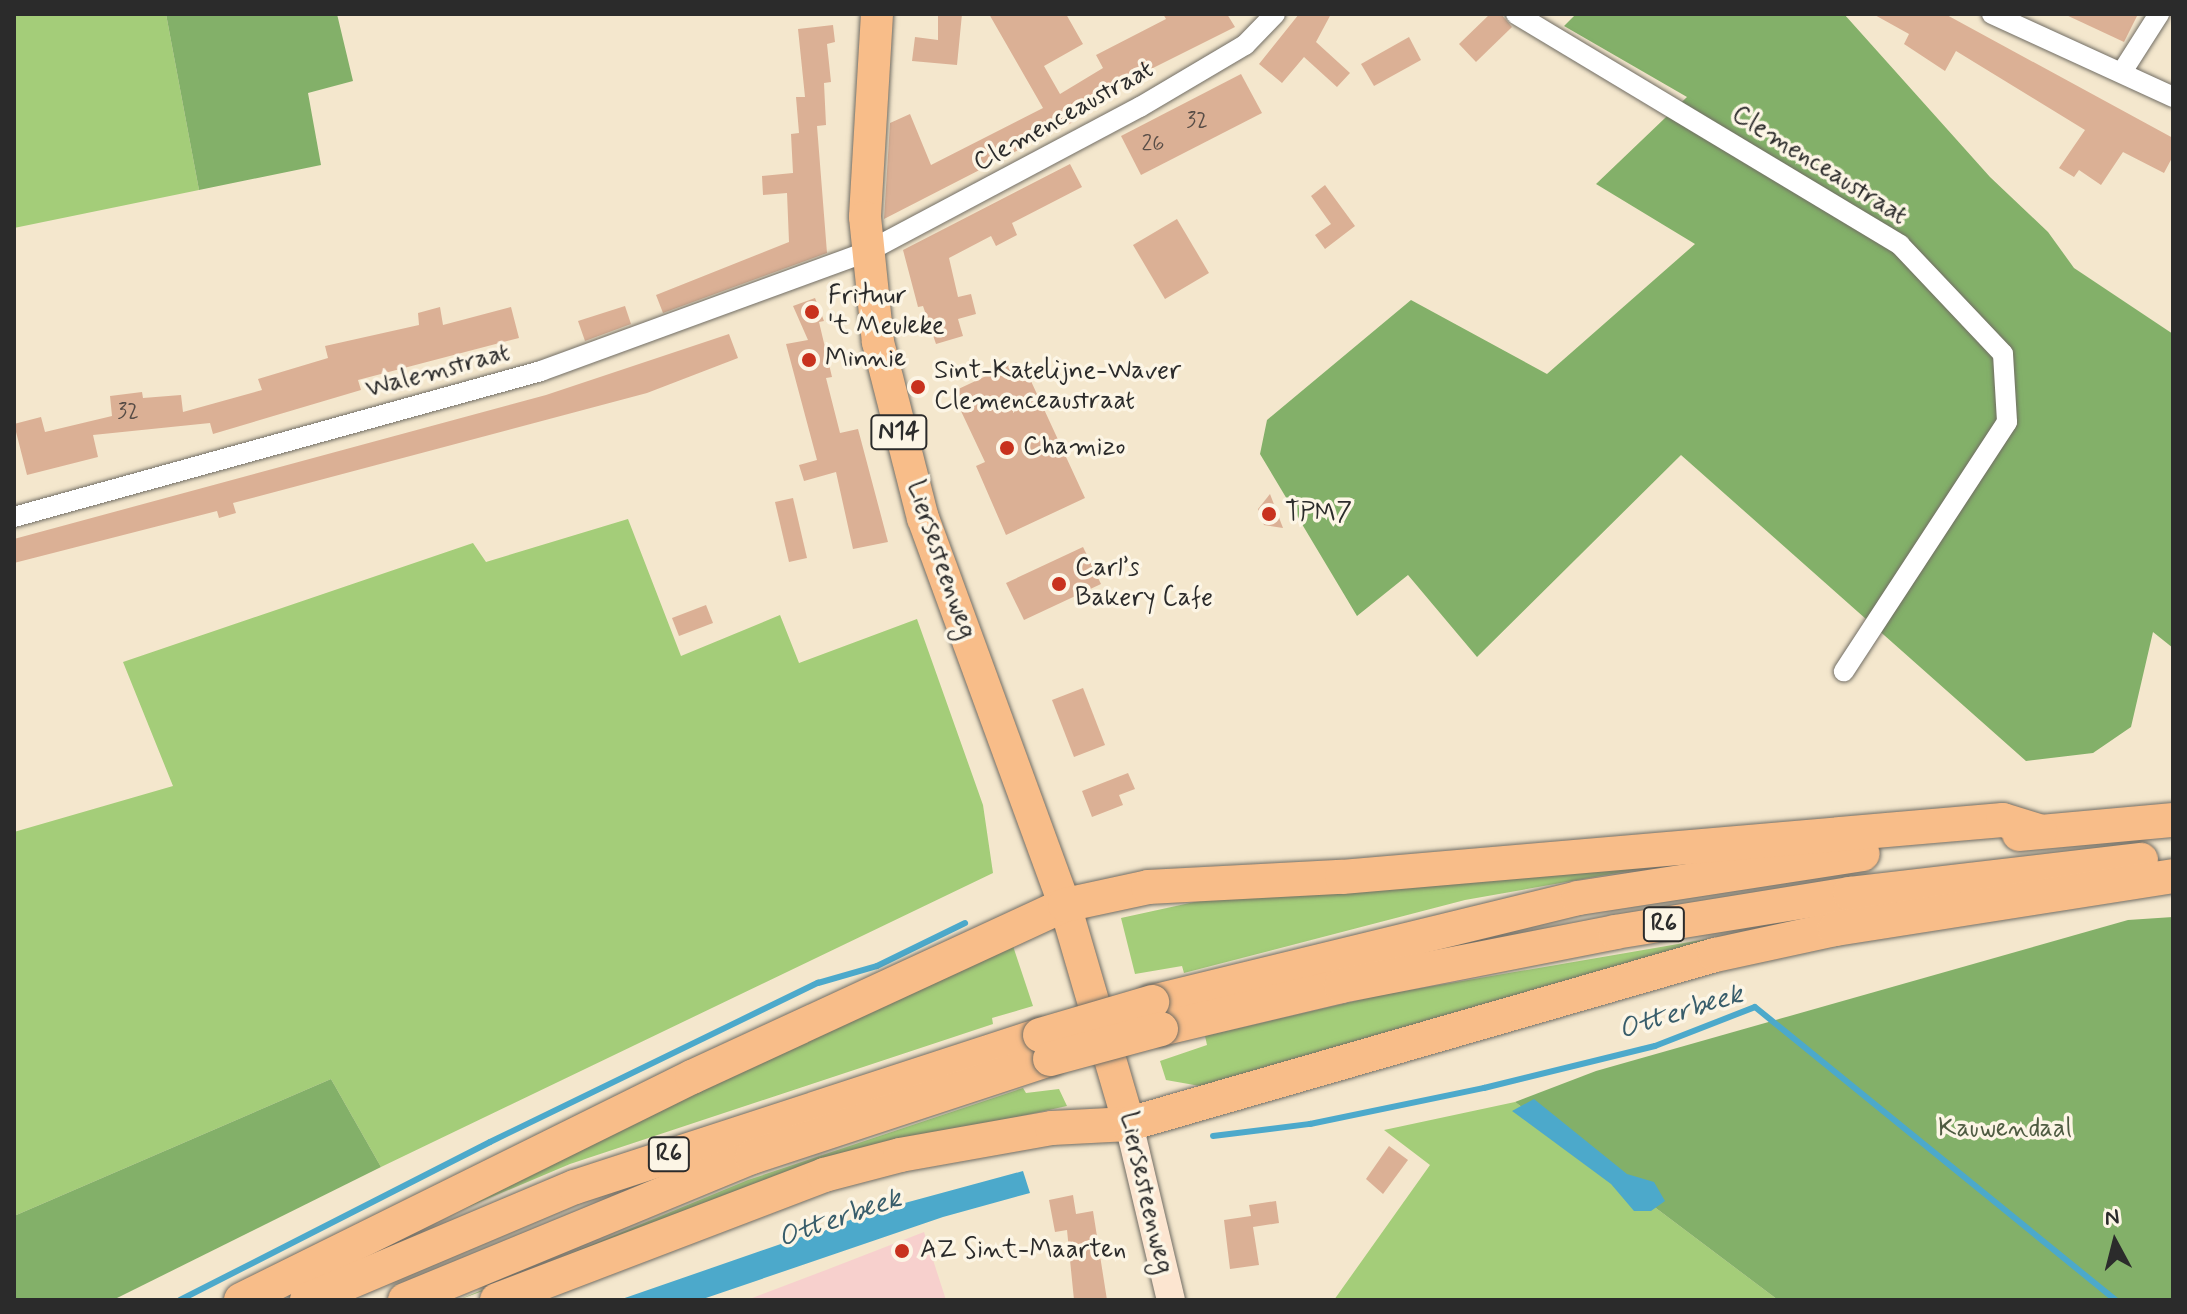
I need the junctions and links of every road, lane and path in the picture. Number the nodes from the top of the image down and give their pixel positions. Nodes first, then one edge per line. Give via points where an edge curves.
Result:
1 (877, 14) edge
2 (1275, 14) edge
3 (1516, 14) edge
4 (1992, 14) edge
5 (2159, 14) edge
6 (2122, 72) junction
7 (2173, 97) edge
8 (867, 252) junction
9 (15, 513) edge
10 (1844, 671) dead end
11 (2173, 820) edge
12 (2040, 831) junction
13 (2173, 857) edge
14 (2173, 876) edge
15 (1065, 905) junction
16 (1156, 1016) junction
17 (1045, 1047) junction
18 (1129, 1124) junction
19 (241, 1300) edge
20 (307, 1300) edge
21 (405, 1300) edge
22 (497, 1300) edge
23 (1171, 1300) edge

1 - 8 main road, Liersesteenweg / N14 via 866,179
2 - 8 street, Clemenceaustraat via 1245,45 1140,107
3 - 10 street, Clemenceaustraat via 1900,245 2003,354 2007,422
4 - 6 street
5 - 6 street
6 - 7 street
8 - 9 street, Walemstraat via 541,371
8 - 15 main road, Liersesteenweg / N14 via 878,342 923,518
11 - 12 highway, R6
12 - 15 highway via 2003,820 1357,876 1148,887
12 - 16 highway, R6 via 1578,898
13 - 16 highway, R6 via 1850,894
14 - 18 highway via 1835,929 1715,955
15 - 18 main road, Liersesteenweg / N14
15 - 19 highway via 692,1077
16 - 17 highway, R6, bridge
17 - 20 highway, R6 via 590,1181
17 - 21 highway, R6 via 752,1157
18 - 22 highway via 976,1139 824,1175
18 - 23 main road, Liersesteenweg / N14

